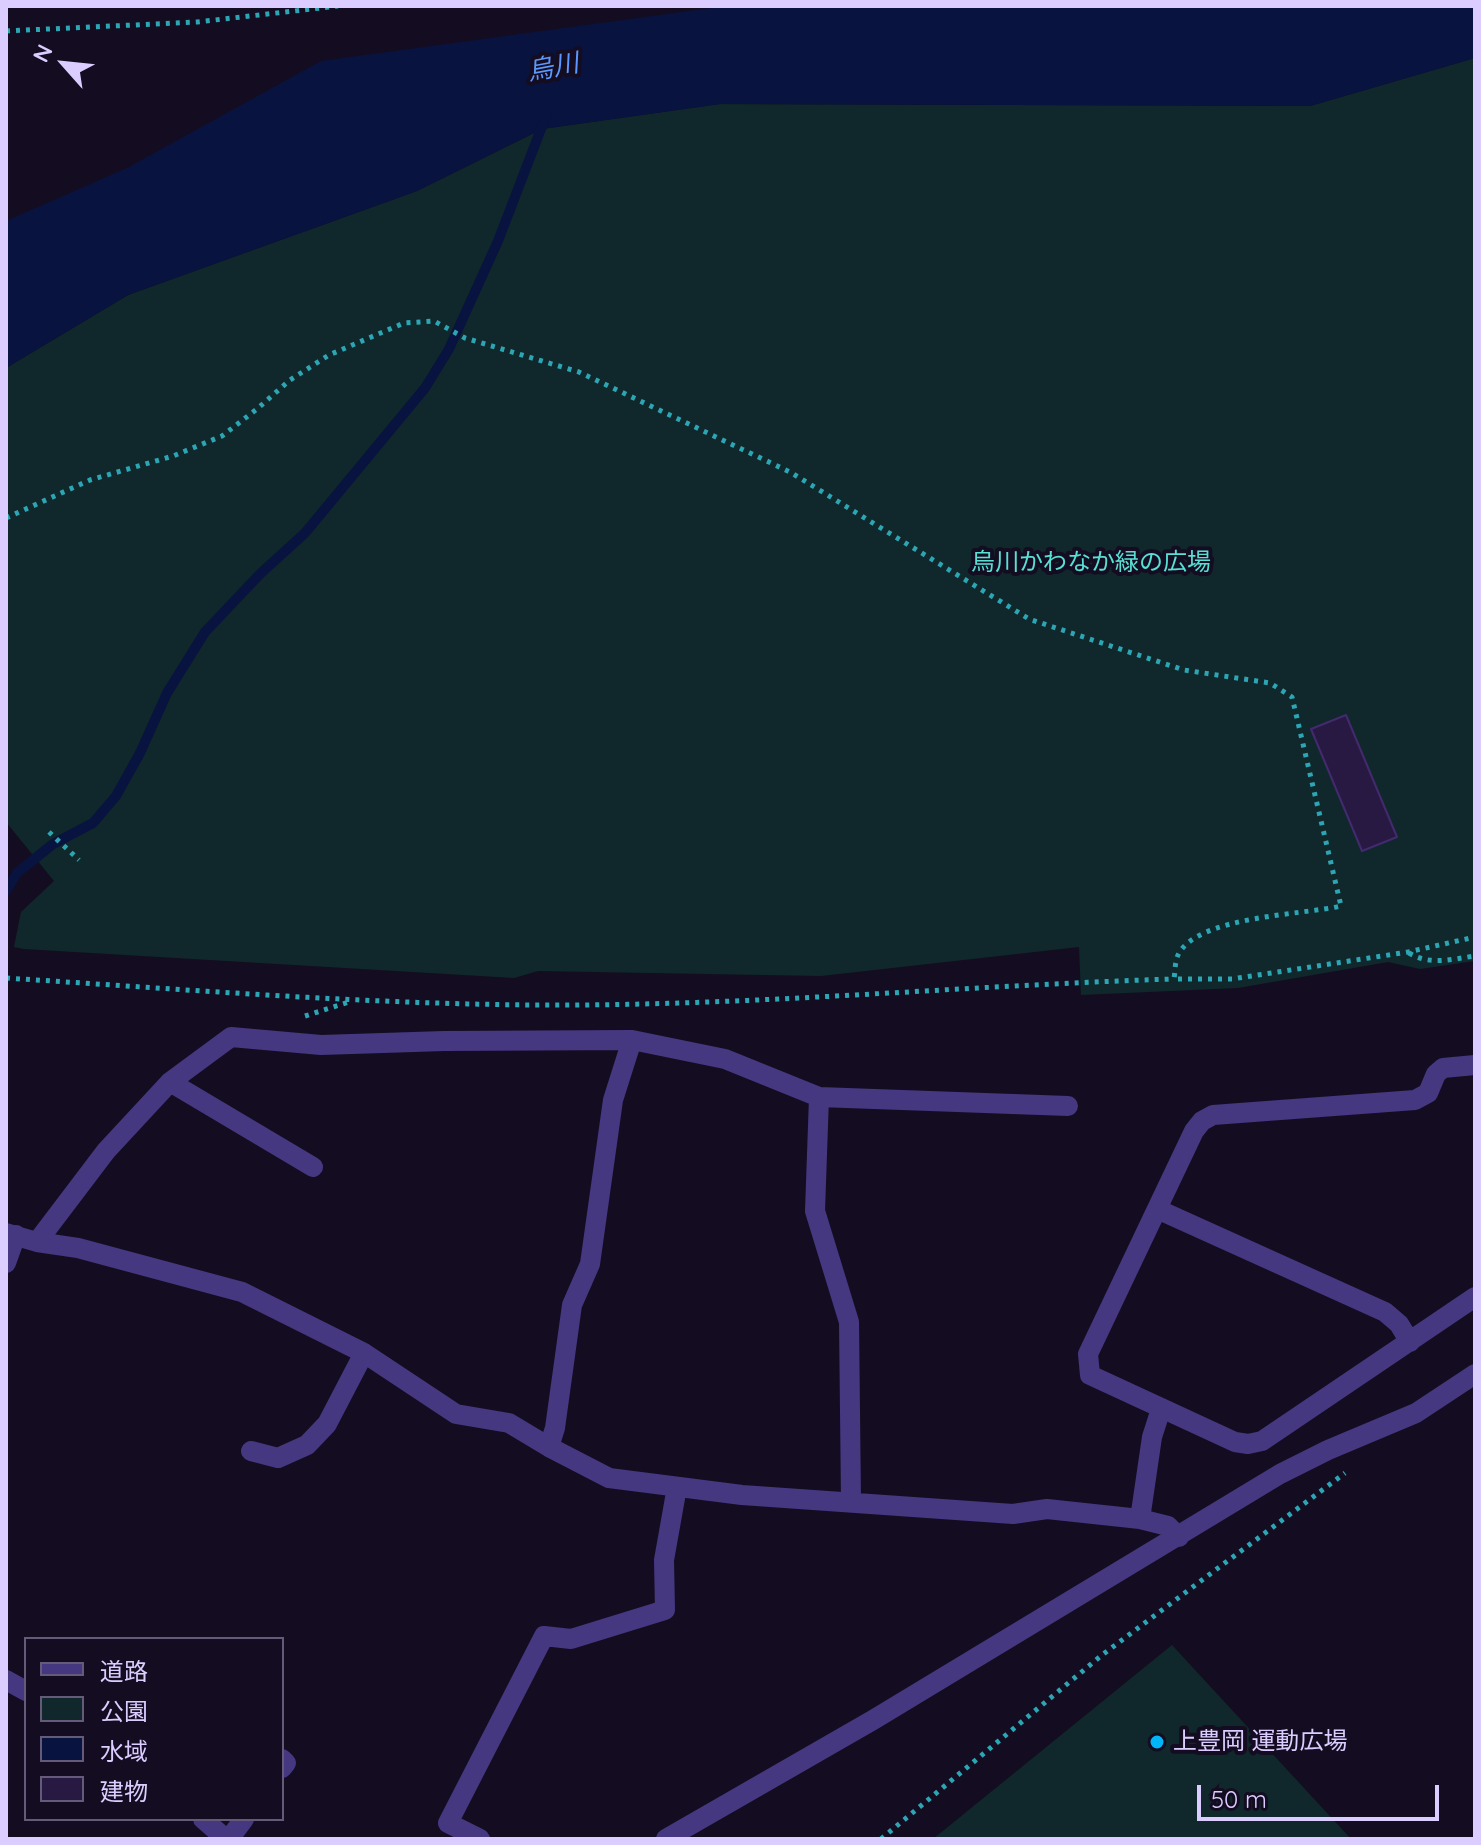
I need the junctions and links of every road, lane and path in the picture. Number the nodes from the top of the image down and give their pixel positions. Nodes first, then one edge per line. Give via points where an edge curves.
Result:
1 (338, 6) edge
2 (6, 31) edge
3 (6, 518) edge
4 (49, 832) dead end
5 (79, 860) dead end
6 (1475, 937) edge
7 (1408, 952) junction
8 (1475, 956) edge
9 (6, 978) edge
10 (1174, 979) junction
11 (632, 1040) junction
12 (1475, 1065) edge
13 (170, 1082) junction
14 (819, 1097) junction
15 (1068, 1106) dead end
16 (313, 1167) dead end
17 (1157, 1209) junction
18 (11, 1234) edge
19 (37, 1242) junction
20 (6, 1263) edge
21 (1475, 1297) edge
22 (1410, 1342) junction
23 (364, 1353) junction
24 (1475, 1374) edge
25 (1161, 1409) junction
26 (549, 1447) junction
27 (251, 1451) dead end
28 (1348, 1471) dead end
29 (677, 1487) junction
30 (851, 1501) junction
31 (1140, 1519) junction
32 (1179, 1537) junction
33 (6, 1680) edge
34 (24, 1690) edge
35 (205, 1821) edge
36 (242, 1821) edge
37 (227, 1839) edge
38 (480, 1839) edge
39 (666, 1839) edge
40 (881, 1839) edge

1 - 2 path via 197,22
3 - 10 path via 90,480 222,436 329,355 404,323 434,321 465,338 579,372 790,472 1029,619 1184,670 1270,683 1292,697 1341,906 1208,930 1178,954
4 - 5 path
6 - 7 path
7 - 8 path via 1421,960
7 - 10 path via 1232,979
9 - 10 path via 352,1001 574,1005
11 - 13 street via 321,1045 231,1037
11 - 14 street via 725,1059
11 - 26 street via 613,1100 590,1264 572,1305
12 - 17 street via 1443,1068 1428,1093 1415,1100 1213,1115 1194,1131
13 - 16 street
13 - 19 street via 106,1151
14 - 15 street
14 - 30 street via 815,1211 849,1322
17 - 22 street via 1385,1312
17 - 25 street via 1088,1354 1090,1375
18 - 19 street
18 - 20 street
19 - 23 street via 242,1292
21 - 22 street
22 - 25 street via 1262,1441 1235,1442
23 - 26 street via 456,1414 509,1423
23 - 27 street via 327,1424 307,1445 278,1458
24 - 32 street via 1416,1413 1280,1474
25 - 31 street
26 - 29 street via 609,1478
28 - 40 path via 1102,1655
29 - 30 street
29 - 38 street via 664,1560 665,1610 571,1639 544,1636 448,1823
30 - 31 street via 1013,1514 1047,1509
31 - 32 street via 1168,1526
32 - 39 street
33 - 34 street
35 - 37 street
36 - 37 street

